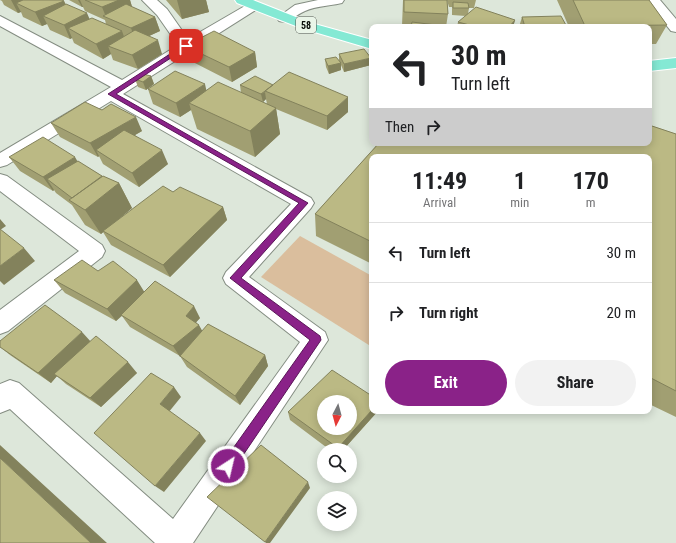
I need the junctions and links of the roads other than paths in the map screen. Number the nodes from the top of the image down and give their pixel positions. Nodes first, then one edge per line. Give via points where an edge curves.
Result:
1 (149, 0) edge
2 (337, 0) edge
3 (652, 0) edge
4 (249, 3) edge
5 (284, 18) junction
6 (0, 20) edge
7 (676, 28) edge
8 (369, 43) edge
9 (186, 46) junction
10 (676, 63) edge
11 (652, 66) edge
12 (117, 91) junction
13 (0, 161) edge
14 (0, 181) edge
15 (0, 324) edge
16 (3, 390) edge
17 (177, 542) edge

1 - 9 street via 162,12
2 - 5 street via 300,8
3 - 7 street
4 - 5 main road, 58
4 - 9 street
5 - 8 main road, 58
6 - 12 street
9 - 12 street
10 - 11 main road
12 - 13 street
12 - 17 street via 304,203 234,278 316,340
14 - 15 street via 94,251
16 - 17 street

